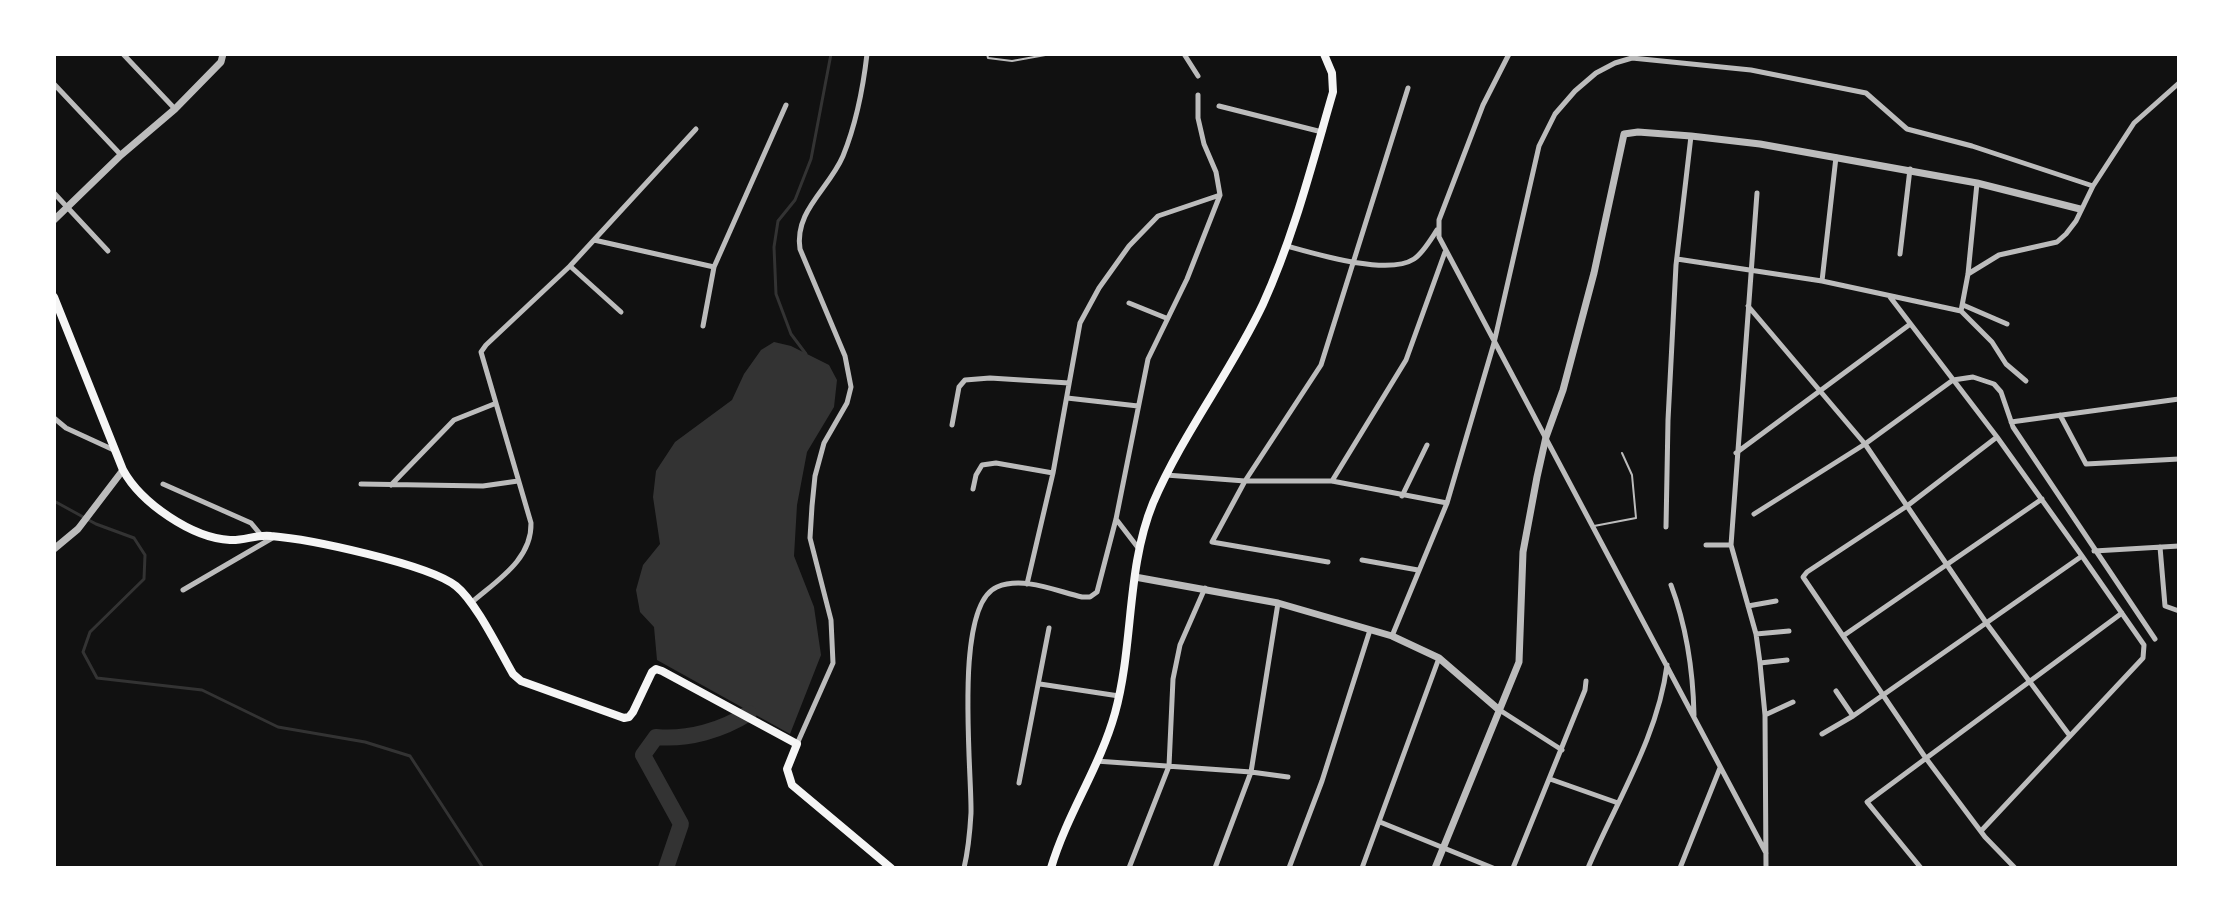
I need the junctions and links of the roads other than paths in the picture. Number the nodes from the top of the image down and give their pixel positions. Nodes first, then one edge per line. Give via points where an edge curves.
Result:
1 (123, 54) edge
2 (223, 54) edge
3 (867, 54) edge
4 (987, 54) edge
5 (1051, 54) edge
6 (1184, 54) edge
7 (1324, 54) edge
8 (1509, 54) edge
9 (1198, 76) dead end
10 (2179, 83) edge
11 (54, 84) edge
12 (1408, 88) dead end
13 (1198, 95) dead end
14 (786, 105) dead end
15 (1219, 106) dead end
16 (175, 109) junction
17 (696, 129) dead end
18 (1322, 132) junction
19 (1691, 136) junction
20 (121, 155) junction
21 (1836, 157) junction
22 (1910, 169) junction
23 (1977, 183) junction
24 (2093, 186) junction
25 (54, 193) edge
26 (1757, 194) dead end
27 (1220, 195) junction
28 (67, 207) junction
29 (2080, 209) junction
30 (54, 220) edge
31 (1437, 230) junction
32 (594, 240) junction
33 (1287, 246) junction
34 (108, 251) dead end
35 (1445, 252) junction
36 (1900, 254) dead end
37 (1677, 259) junction
38 (1353, 263) junction
39 (570, 266) junction
40 (714, 267) junction
41 (1751, 270) junction
42 (1968, 274) junction
43 (1822, 280) junction
44 (54, 297) edge
45 (1890, 297) junction
46 (1129, 303) dead end
47 (1748, 306) junction
48 (1962, 308) junction
49 (621, 312) dead end
50 (1166, 318) junction
51 (2007, 324) dead end
52 (1909, 325) junction
53 (703, 326) dead end
54 (1494, 343) junction
55 (1953, 380) junction
56 (2026, 381) dead end
57 (1069, 383) junction
58 (1821, 390) junction
59 (1067, 398) junction
60 (2179, 399) edge
61 (494, 404) junction
62 (1138, 406) junction
63 (2060, 415) junction
64 (54, 418) edge
65 (2012, 422) junction
66 (952, 425) dead end
67 (1997, 436) junction
68 (1546, 437) junction
69 (1427, 444) dead end
70 (1865, 444) junction
71 (116, 451) junction
72 (1622, 453) dead end
73 (1736, 453) junction
74 (2179, 459) edge
75 (123, 470) junction
76 (1053, 473) junction
77 (1166, 475) junction
78 (518, 481) junction
79 (1245, 481) junction
80 (1332, 481) junction
81 (164, 484) dead end
82 (362, 484) dead end
83 (391, 485) junction
84 (973, 489) dead end
85 (1402, 496) junction
86 (2042, 499) junction
87 (1447, 503) junction
88 (1906, 506) junction
89 (1754, 514) dead end
90 (1116, 519) junction
91 (1591, 526) junction
92 (1666, 527) dead end
93 (261, 535) junction
94 (275, 536) junction
95 (1706, 545) dead end
96 (1731, 545) junction
97 (2179, 546) edge
98 (2160, 547) junction
99 (54, 549) edge
100 (1139, 549) junction
101 (2094, 551) junction
102 (2082, 556) junction
103 (1362, 560) dead end
104 (1328, 562) dead end
105 (1947, 566) junction
106 (1418, 570) junction
107 (1135, 577) junction
108 (1027, 584) junction
109 (1671, 585) dead end
110 (1205, 588) junction
111 (183, 590) dead end
112 (1776, 601) dead end
113 (471, 603) junction
114 (1278, 603) junction
115 (1748, 606) junction
116 (2179, 611) edge
117 (2122, 613) junction
118 (1987, 624) junction
119 (1049, 628) dead end
120 (1370, 630) junction
121 (1789, 631) dead end
122 (1756, 634) junction
123 (1392, 636) junction
124 (1843, 636) junction
125 (2155, 639) dead end
126 (1439, 658) junction
127 (1787, 660) dead end
128 (1667, 663) junction
129 (1760, 663) junction
130 (2030, 680) junction
131 (1586, 681) dead end
132 (1040, 684) junction
133 (1836, 691) dead end
134 (1883, 695) junction
135 (1119, 696) junction
136 (1793, 702) dead end
137 (1498, 709) junction
138 (1765, 715) junction
139 (1694, 716) junction
140 (1853, 716) junction
141 (1822, 734) dead end
142 (2070, 736) junction
143 (797, 744) junction
144 (1562, 750) junction
145 (1925, 757) junction
146 (1096, 761) junction
147 (1169, 766) junction
148 (1720, 768) junction
149 (1251, 771) junction
150 (1288, 777) dead end
151 (1550, 779) junction
152 (1019, 783) dead end
153 (1618, 803) junction
154 (1380, 822) junction
155 (1981, 831) junction
156 (1443, 847) junction
157 (1766, 853) junction
158 (891, 868) edge
159 (963, 868) edge
160 (1051, 868) edge
161 (1129, 868) edge
162 (1215, 868) edge
163 (1289, 868) edge
164 (1362, 868) edge
165 (1435, 868) edge
166 (1493, 868) edge
167 (1513, 868) edge
168 (1588, 868) edge
169 (1680, 868) edge
170 (1767, 868) edge
171 (1921, 868) edge
172 (2015, 868) edge

1 - 16 street
2 - 16 street via 221,62
3 - 143 street via 854,126 842,159 801,221 798,233 800,249 845,356 851,387 847,403 825,443 815,476 812,506 810,538 831,620 833,663
4 - 5 lane via 988,58 1012,62
6 - 9 street
7 - 18 main road via 1332,73 1333,92
8 - 31 street via 1484,105
10 - 24 street via 2134,123
11 - 20 street
12 - 38 street
13 - 27 street via 1198,118
14 - 40 street
15 - 18 street
16 - 20 street
17 - 32 street
18 - 33 main road
19 - 21 street
19 - 37 street
19 - 68 street via 1624,134 1594,273 1563,390
20 - 28 street
21 - 22 street
21 - 43 street
22 - 23 street
22 - 36 street
23 - 29 street
23 - 42 street
24 - 29 street
24 - 54 street via 1907,129 1866,93 1751,70 1632,58 1596,73 1575,91 1556,114 1539,146
25 - 28 street
26 - 41 street
27 - 50 street via 1187,279
27 - 57 street via 1158,216 1129,246 1080,322
28 - 30 street
28 - 34 street
29 - 42 street via 2076,221 2057,242 1999,255
31 - 35 street
31 - 38 street via 1416,258 1406,263
32 - 39 street
32 - 40 street
33 - 38 street
33 - 77 main road via 1258,313
35 - 54 street
35 - 80 street via 1406,360
37 - 41 street
37 - 92 street
38 - 79 street via 1321,365
39 - 49 street
39 - 61 street via 481,352
40 - 53 street
41 - 43 street
41 - 47 street
42 - 48 street
43 - 45 street
44 - 71 main road
45 - 48 street
45 - 52 street
46 - 50 street
47 - 58 street
47 - 73 street
48 - 51 street
48 - 56 street via 2006,364
50 - 62 street via 1148,359
52 - 55 street
52 - 58 street
54 - 68 street
54 - 87 street
55 - 65 street via 1973,376 1994,384
55 - 67 street
55 - 70 street
57 - 59 street
57 - 66 street via 965,380 959,387
58 - 70 street
58 - 73 street
59 - 62 street
59 - 76 street
60 - 63 street
61 - 78 street
61 - 83 street via 454,420
62 - 90 street
63 - 65 street
63 - 74 street via 2086,464
64 - 71 street via 66,428
65 - 101 street
67 - 86 street
67 - 88 street
68 - 91 street
68 - 137 street via 1523,552 1519,662
69 - 85 street
70 - 88 street
70 - 89 street
71 - 75 main road
72 - 91 lane via 1632,475 1636,518
73 - 96 street
75 - 93 main road via 132,487 190,530 234,541
75 - 99 street via 78,529
76 - 84 street via 996,463 982,465
76 - 108 street
77 - 79 street
77 - 100 main road
78 - 83 street via 483,486
78 - 113 street via 531,523 528,548
79 - 80 street
79 - 104 street via 1212,542
80 - 85 street
81 - 93 street via 251,523
82 - 83 street
85 - 87 street
86 - 102 street
86 - 105 street
87 - 106 street
88 - 105 street
88 - 124 street via 1804,574
90 - 100 street
90 - 108 street via 1097,592 1090,597
91 - 128 street
93 - 94 main road
94 - 111 street
94 - 113 main road via 398,562 446,579
95 - 96 street
96 - 115 street
97 - 98 street
98 - 101 street
98 - 116 street via 2165,606
100 - 107 main road
101 - 125 street
102 - 117 street
102 - 118 street
103 - 106 street
105 - 118 street
105 - 124 street
106 - 123 street
107 - 110 street
107 - 135 main road
108 - 159 street via 1009,583 994,588 982,604 972,634 966,676 971,816
109 - 139 street via 1683,618 1692,666
110 - 114 street
110 - 147 street via 1173,679
112 - 115 street
113 - 143 main road via 513,674 532,687 624,718 633,712 656,669
114 - 120 street
114 - 149 street
115 - 122 street
117 - 130 street
117 - 142 street via 2144,645 2143,658
118 - 130 street
118 - 134 street
119 - 132 street
120 - 123 street
120 - 163 street via 1322,781
121 - 122 street
122 - 129 street
123 - 126 street
124 - 134 street
126 - 137 street
126 - 154 street
127 - 129 street
128 - 139 street
128 - 153 street via 1653,725
129 - 138 street
130 - 142 street
130 - 145 street
131 - 144 street
132 - 135 street
132 - 152 street
133 - 140 street
134 - 140 street
134 - 145 street
135 - 146 main road
136 - 138 street
137 - 144 street
137 - 156 street
138 - 157 street
139 - 148 street
140 - 141 street
142 - 155 street
143 - 158 main road via 787,769 792,784
144 - 151 street
145 - 155 street
145 - 171 street via 1867,802
146 - 147 street
146 - 160 main road via 1061,834
147 - 149 street
147 - 161 street
148 - 157 street
148 - 169 street
149 - 150 street
149 - 162 street
151 - 153 street
151 - 167 street
153 - 168 street
154 - 156 street
154 - 164 street
155 - 172 street
156 - 165 street
156 - 166 street
157 - 170 street

